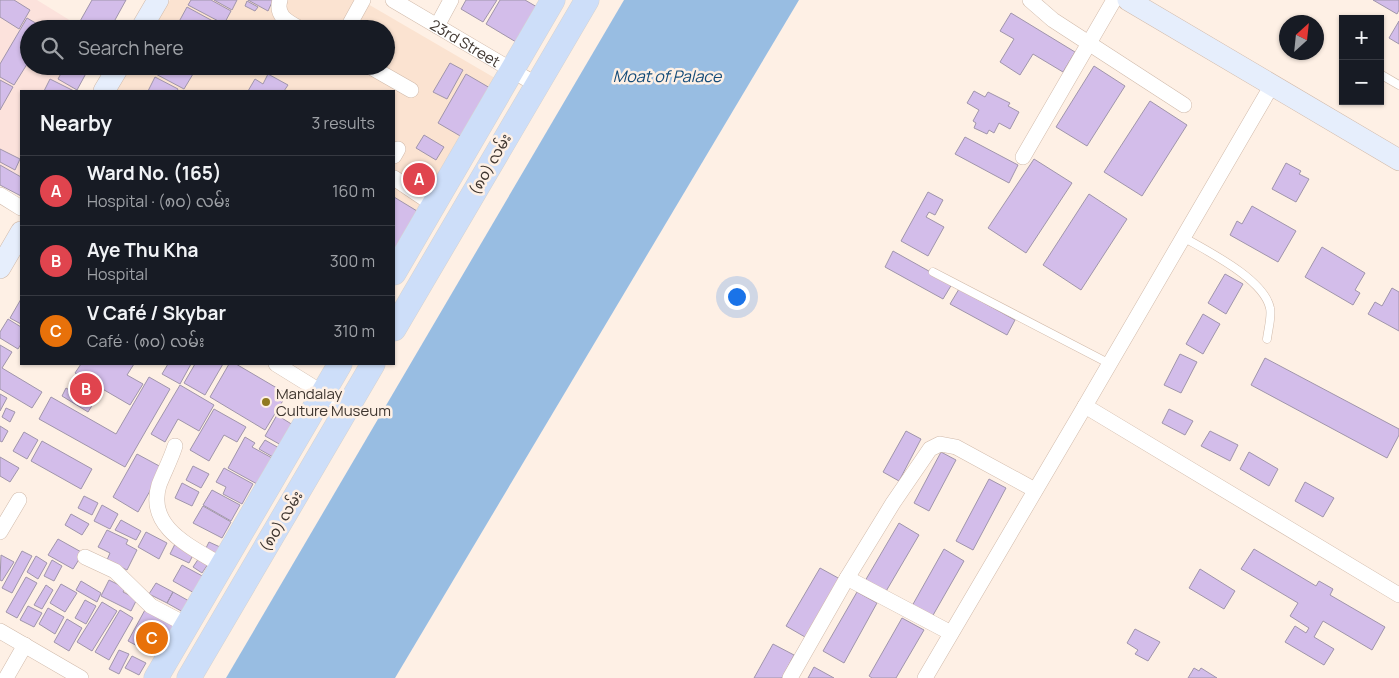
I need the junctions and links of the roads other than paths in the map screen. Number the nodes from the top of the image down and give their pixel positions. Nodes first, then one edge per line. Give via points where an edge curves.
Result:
1 (280, 0) edge
2 (363, 0) edge
3 (393, 0) edge
4 (451, 0) edge
5 (553, 0) edge
6 (587, 0) edge
7 (1030, 0) edge
8 (1114, 0) edge
9 (1128, 0) edge
10 (154, 1) edge
11 (145, 20) edge
12 (288, 20) edge
13 (352, 20) edge
14 (437, 26) junction
15 (1089, 43) junction
16 (512, 70) junction
17 (114, 75) edge
18 (385, 75) edge
19 (1384, 76) edge
20 (537, 85) junction
21 (1272, 85) junction
22 (1399, 85) edge
23 (105, 90) edge
24 (412, 90) dead end
25 (1184, 105) dead end
26 (1023, 157) dead end
27 (1399, 160) edge
28 (395, 179) edge
29 (0, 196) edge
30 (434, 205) junction
31 (20, 207) edge
32 (20, 234) edge
33 (1183, 237) junction
34 (0, 268) edge
35 (395, 271) edge
36 (933, 272) dead end
37 (395, 327) edge
38 (1266, 339) dead end
39 (1110, 364) junction
40 (278, 365) edge
41 (339, 365) edge
42 (372, 365) edge
43 (323, 393) junction
44 (1086, 406) junction
45 (347, 408) junction
46 (175, 446) dead end
47 (1035, 490) junction
48 (19, 500) dead end
49 (0, 532) edge
50 (85, 557) dead end
51 (221, 565) junction
52 (847, 578) junction
53 (1399, 595) edge
54 (187, 625) junction
55 (0, 631) edge
56 (951, 634) junction
57 (25, 645) junction
58 (6, 678) edge
59 (81, 678) edge
60 (156, 678) edge
61 (189, 678) edge
62 (790, 678) edge
63 (924, 678) edge

1 - 12 street via 280,14
2 - 13 street
3 - 14 street, 23rd Street
4 - 14 street
5 - 16 main road, (၈၀) လမ်း
6 - 20 main road, (၈၀) လမ်း
7 - 15 street
8 - 15 street
9 - 21 street
10 - 11 street
14 - 16 street, 23rd Street
15 - 25 street
15 - 26 street
16 - 20 street, 23rd Street
16 - 30 main road, (၈၀) လမ်း
17 - 23 street
18 - 24 street
19 - 22 lane
20 - 37 main road, (၈၀) လမ်း
21 - 27 street
21 - 33 street
28 - 30 street
29 - 31 street
30 - 35 main road, (၈၀) လမ်း
32 - 34 street
33 - 38 lane via 1232,265 1257,286 1270,308
33 - 39 street
36 - 39 lane
39 - 44 street
40 - 43 street
41 - 43 main road, (၈၀) လမ်း
42 - 45 main road, (၈၀) လမ်း
43 - 45 street
43 - 51 main road, (၈၀) လမ်း
44 - 47 street
44 - 53 street
45 - 61 main road, (၈၀) လမ်း
46 - 51 street via 159,486 156,503 168,531
47 - 52 street via 956,447 940,444 930,449
47 - 56 street
48 - 49 street
50 - 54 street via 115,571 151,606
51 - 54 main road, (၈၀) လမ်း
52 - 56 street
52 - 62 street
54 - 60 main road, (၈၀) လမ်း
55 - 57 street
56 - 63 street
57 - 58 street
57 - 59 street

